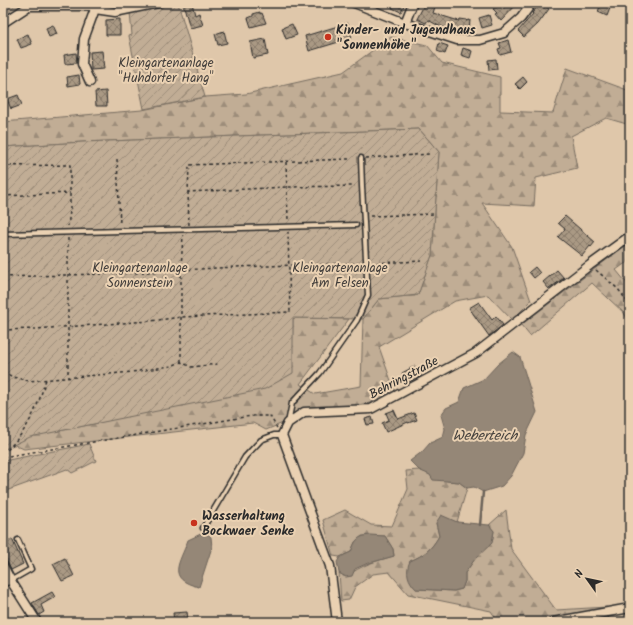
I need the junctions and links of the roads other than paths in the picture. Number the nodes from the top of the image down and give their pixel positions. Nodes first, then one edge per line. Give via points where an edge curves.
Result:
1 (158, 3) edge
2 (354, 3) edge
3 (413, 3) edge
4 (532, 3) edge
5 (28, 5) edge
6 (93, 9) junction
7 (405, 23) junction
8 (3, 24) edge
9 (90, 82) dead end
10 (361, 158) road end
11 (356, 225) dead end
12 (3, 234) edge
13 (630, 236) edge
14 (288, 423) junction
15 (282, 435) junction
16 (203, 528) dead end
17 (18, 540) dead end
18 (3, 566) edge
19 (11, 581) junction
20 (3, 585) edge
21 (630, 608) edge
22 (37, 622) edge
23 (337, 622) edge
24 (553, 622) edge

1 - 6 street via 115,12
2 - 7 street
3 - 7 street
4 - 7 street via 521,18 504,33 480,40 457,40
5 - 6 lane
5 - 8 street
6 - 9 street via 84,39 82,64
10 - 14 lane via 368,295 356,320 320,373 292,403
11 - 12 lane
13 - 14 street, Behringstraße via 476,353 398,396 371,409 304,412
14 - 15 street, Behringstraße
15 - 16 lane via 261,440 245,457
15 - 23 street via 330,566
17 - 19 lane via 31,569
18 - 19 street
19 - 20 lane
19 - 22 street
21 - 24 street

